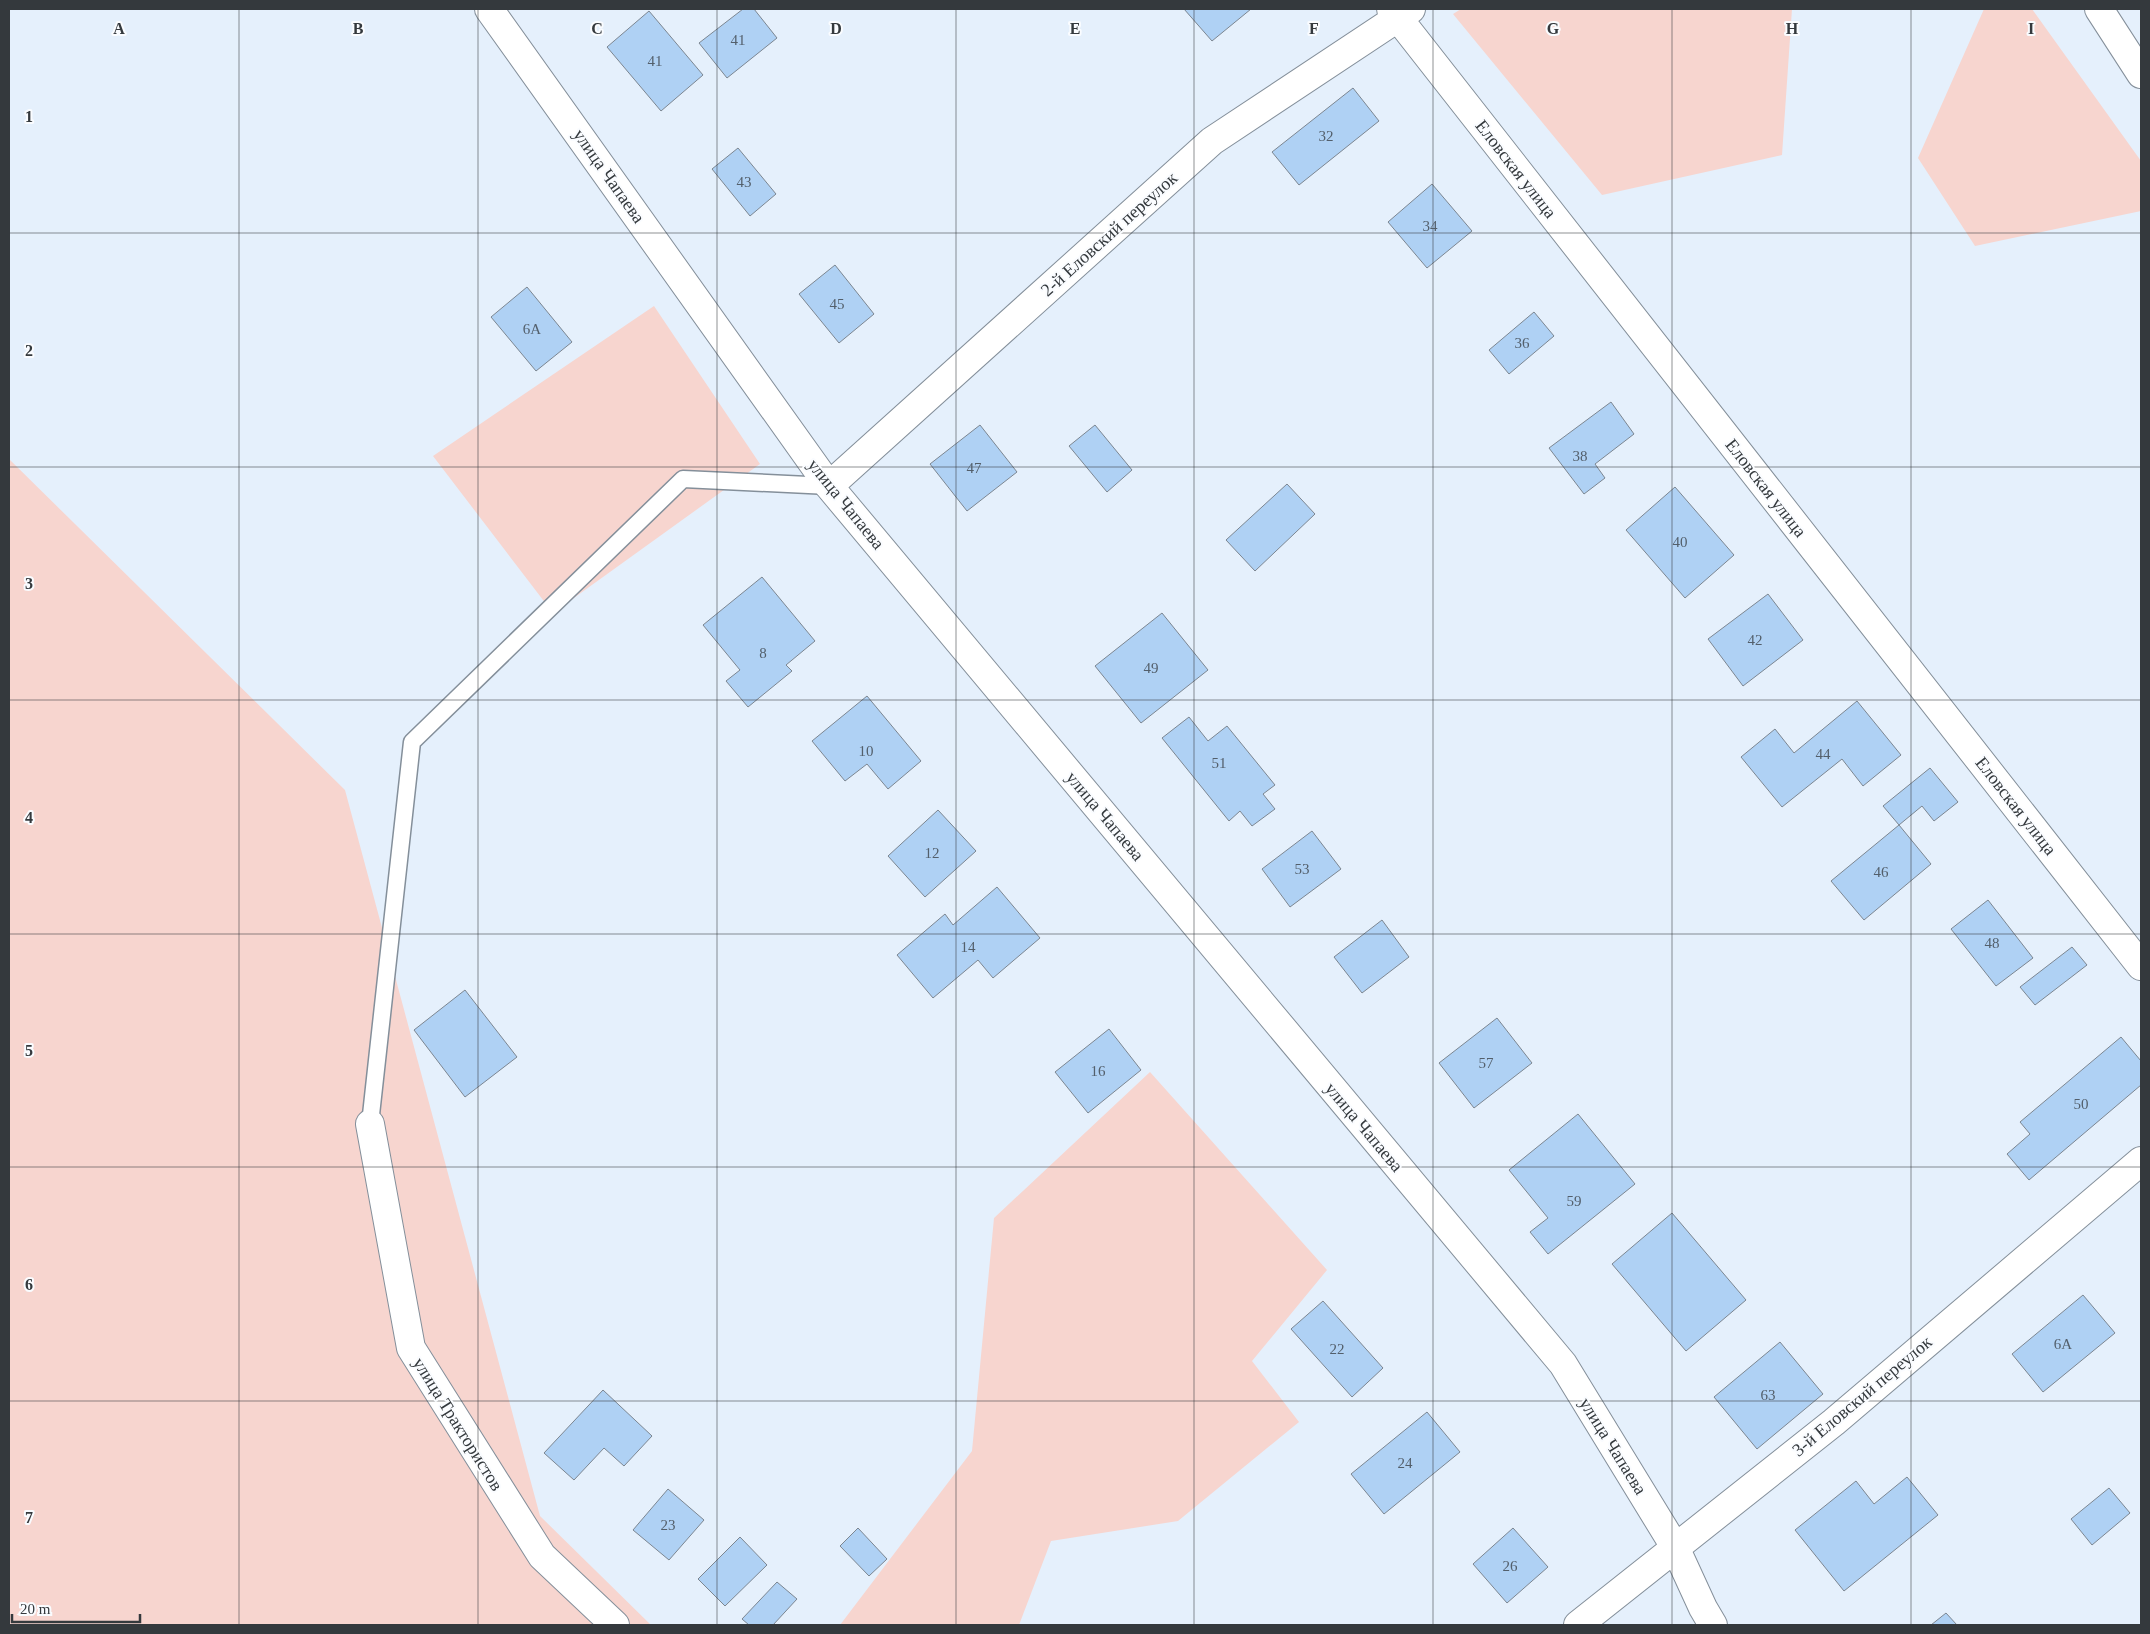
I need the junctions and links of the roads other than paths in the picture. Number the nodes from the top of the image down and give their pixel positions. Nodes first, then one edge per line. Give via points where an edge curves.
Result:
1 (489, 9) edge
2 (2099, 9) edge
3 (1400, 12) edge
4 (2141, 74) edge
5 (829, 486) junction
6 (2141, 966) edge
7 (370, 1124) joint
8 (2141, 1160) edge
9 (1676, 1547) junction
10 (615, 1625) edge
11 (1578, 1625) edge
12 (1713, 1625) edge

1 - 5 street, улица Чапаева
2 - 4 street
3 - 5 street, 2-й Еловский переулок via 1212,142
3 - 6 street, Еловская улица
5 - 7 lane via 683,479 412,742
5 - 9 street, улица Чапаева via 1563,1364
7 - 10 street, улица Трактористов via 411,1348 542,1556
8 - 9 street, 3-й Еловский переулок via 1834,1422
9 - 11 street, 3-й Еловский переулок
9 - 12 street, улица Чапаева via 1702,1608

